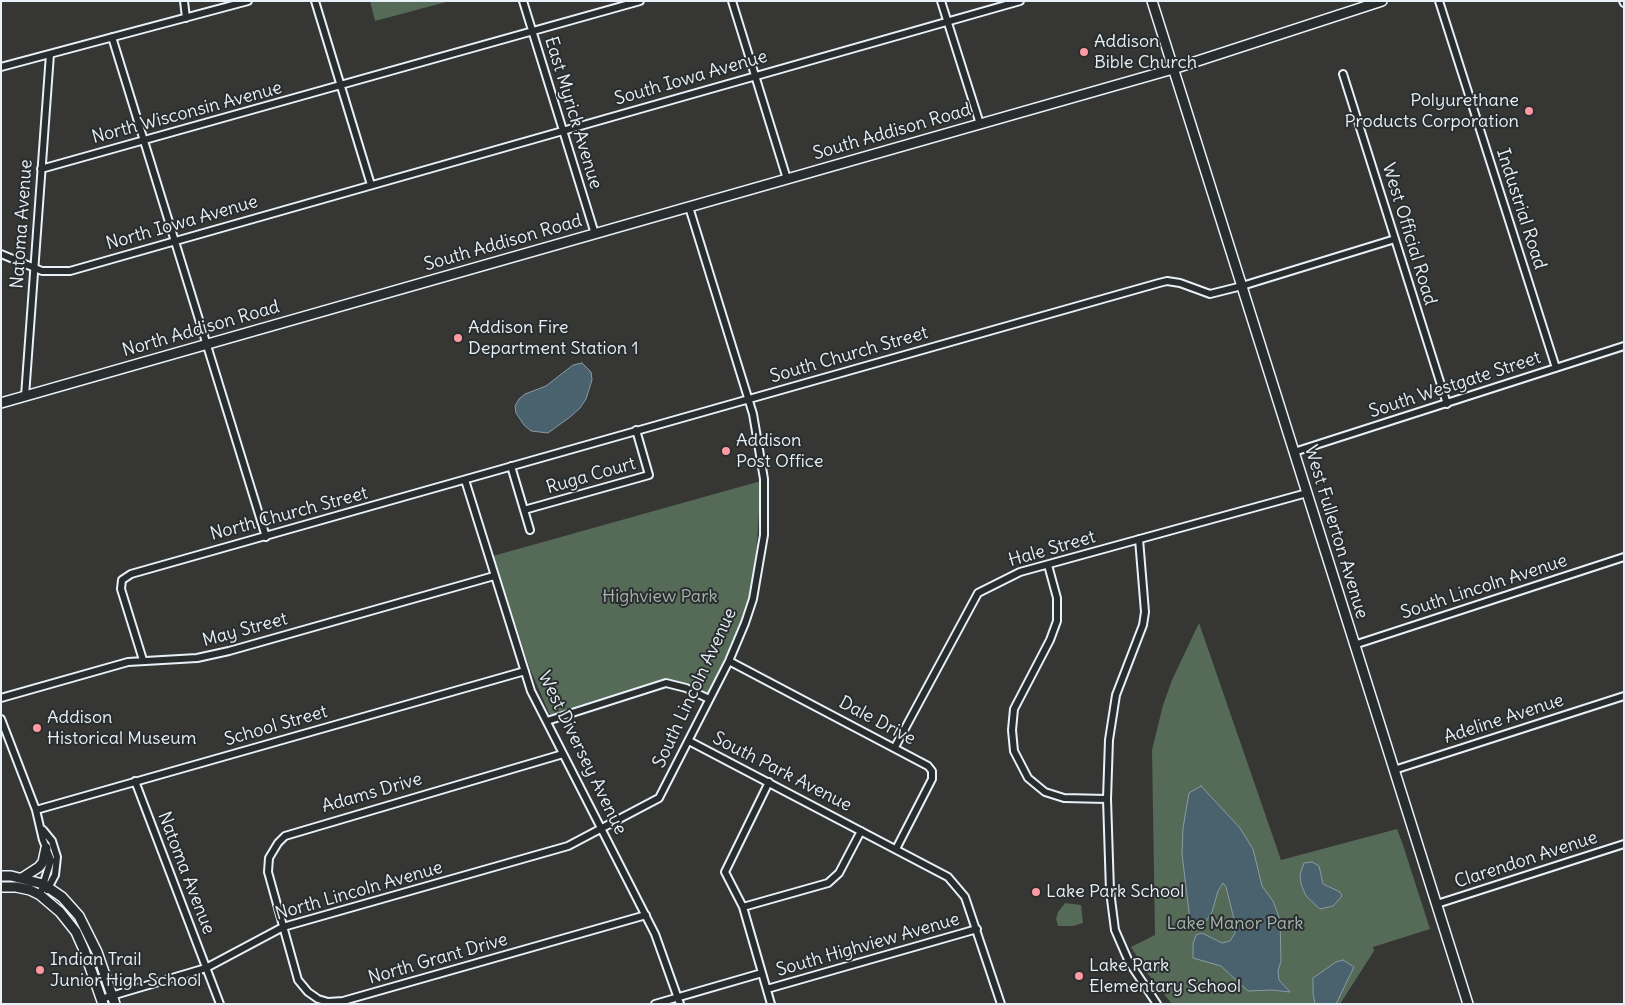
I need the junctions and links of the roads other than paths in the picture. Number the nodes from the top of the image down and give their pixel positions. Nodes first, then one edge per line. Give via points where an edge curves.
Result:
1 (184, 1) edge
2 (248, 1) edge
3 (315, 1) edge
4 (523, 1) edge
5 (640, 1) edge
6 (732, 1) edge
7 (941, 1) edge
8 (1020, 1) edge
9 (1152, 1) edge
10 (1382, 1) edge
11 (1439, 1) edge
12 (186, 18) junction
13 (947, 22) junction
14 (532, 32) junction
15 (112, 37) junction
16 (50, 54) junction
17 (1, 67) edge
18 (1173, 69) junction
19 (1343, 74) dead end
20 (755, 75) junction
21 (341, 86) junction
22 (980, 124) junction
23 (563, 131) junction
24 (144, 140) junction
25 (42, 169) junction
26 (787, 179) junction
27 (371, 186) junction
28 (689, 207) junction
29 (595, 234) junction
30 (1395, 239) junction
31 (174, 241) junction
32 (1, 254) edge
33 (34, 268) junction
34 (409, 286) joint
35 (1242, 286) junction
36 (207, 344) junction
37 (1624, 346) edge
38 (1556, 368) junction
39 (25, 396) junction
40 (749, 399) junction
41 (1, 402) edge
42 (1446, 404) junction
43 (636, 430) junction
44 (1294, 452) junction
45 (511, 466) junction
46 (466, 480) junction
47 (1306, 493) junction
48 (524, 510) junction
49 (530, 530) dead end
50 (266, 537) junction
51 (1139, 539) junction
52 (1624, 557) edge
53 (1048, 565) junction
54 (494, 576) junction
55 (1354, 644) junction
56 (143, 660) junction
57 (729, 660) junction
58 (525, 671) junction
59 (1624, 696) edge
60 (1, 698) edge
61 (709, 699) junction
62 (1, 719) edge
63 (547, 720) junction
64 (689, 741) junction
65 (895, 747) junction
66 (563, 754) junction
67 (1394, 770) junction
68 (135, 781) junction
69 (769, 782) junction
70 (1107, 798) junction
71 (36, 810) junction
72 (602, 829) junction
73 (42, 830) junction
74 (862, 830) junction
75 (1624, 844) edge
76 (46, 848) junction
77 (896, 849) junction
78 (1, 876) edge
79 (22, 878) junction
80 (46, 886) junction
81 (1, 887) edge
82 (40, 895) junction
83 (1437, 904) junction
84 (743, 907) junction
85 (646, 915) junction
86 (283, 927) junction
87 (977, 929) junction
88 (206, 968) junction
89 (762, 973) junction
90 (767, 989) junction
91 (113, 1000) edge
92 (679, 1000) edge
93 (102, 1001) edge
94 (220, 1004) edge
95 (655, 1004) edge
96 (771, 1004) edge
97 (1001, 1004) edge
98 (1157, 1004) edge
99 (1468, 1004) edge

1 - 12 street
2 - 12 street
3 - 21 street
4 - 14 street, East Myrick Avenue
5 - 14 street, North Wisconsin Avenue
6 - 20 street
7 - 13 street
8 - 13 street, South Iowa Avenue
9 - 18 street, West Fullerton Avenue
10 - 18 street, South Addison Road
11 - 38 street, Industrial Road
12 - 15 street
13 - 20 street, South Iowa Avenue
13 - 22 street
14 - 21 street, North Wisconsin Avenue
14 - 23 street, East Myrick Avenue
15 - 16 street
15 - 24 street
16 - 17 street
16 - 25 street, Natoma Avenue
18 - 22 street, South Addison Road
18 - 35 street, West Fullerton Avenue
19 - 30 street, West Official Road
20 - 23 street, South Iowa Avenue
20 - 26 street
21 - 24 street, North Wisconsin Avenue
21 - 27 street
22 - 26 street, South Addison Road
23 - 27 street, South Iowa Avenue
23 - 29 street, East Myrick Avenue
24 - 25 street, North Wisconsin Avenue
24 - 31 street
25 - 33 street, Natoma Avenue
26 - 28 street, South Addison Road
27 - 31 street, North Iowa Avenue
28 - 29 street, South Addison Road
28 - 40 street, South Lincoln Avenue
29 - 34 street, South Addison Road
30 - 35 street, South Church Street
30 - 42 street, West Official Road
31 - 33 street, North Iowa Avenue via 64,272
31 - 36 street
32 - 33 street, North Iowa Avenue
33 - 39 street, Natoma Avenue
34 - 36 street, North Addison Road
35 - 40 street, South Church Street via 1210,294 1180,283 1159,283
35 - 44 street, West Fullerton Avenue
36 - 39 street, North Addison Road
36 - 50 street
37 - 38 street, South Westgate Street
38 - 42 street, South Westgate Street
39 - 41 street, North Addison Road
40 - 43 street, South Church Street
40 - 57 street, South Lincoln Avenue via 763,474 764,535 753,599
42 - 44 street, South Westgate Street
43 - 45 street, South Church Street
43 - 48 street, Ruga Court via 649,475
44 - 47 street, West Fullerton Avenue
45 - 46 street, South Church Street
45 - 48 street
46 - 50 street, North Church Street
46 - 54 street, West Diversey Avenue
47 - 51 street, Hale Street
47 - 55 street, West Fullerton Avenue
48 - 49 street
50 - 56 street, North Church Street via 131,574 122,580 121,589
51 - 53 street, Hale Street
51 - 70 street via 1145,612 1113,708
52 - 55 street, South Lincoln Avenue
53 - 65 street, Hale Street via 1004,578 978,593
53 - 70 street via 1056,590 1058,613 1050,640 1014,710 1014,751 1028,778 1044,792 1064,798
54 - 56 street, May Street via 229,651 197,658
54 - 58 street, West Diversey Avenue
55 - 67 street, West Fullerton Avenue
56 - 60 street, May Street
57 - 61 street, South Lincoln Avenue
57 - 65 street, Dale Drive
58 - 63 street, West Diversey Avenue via 531,691
58 - 68 street, School Street
59 - 67 street, Adeline Avenue
61 - 63 street via 666,683
61 - 64 street, South Lincoln Avenue
62 - 71 street
63 - 66 street, West Diversey Avenue
64 - 69 street, South Park Avenue
64 - 72 street, South Lincoln Avenue via 659,798
65 - 77 street, Dale Drive via 928,766 932,775
66 - 72 street, West Diversey Avenue
66 - 86 street, Adams Drive via 285,836 267,865
67 - 83 street, West Fullerton Avenue
68 - 71 street, School Street
68 - 88 street, Natoma Avenue
69 - 74 street, South Park Avenue
69 - 84 street via 725,872
70 - 98 street via 1110,891 1115,930 1130,962
71 - 73 street
72 - 85 street, West Diversey Avenue
72 - 86 street, North Lincoln Avenue via 568,846
73 - 76 street
73 - 80 street via 52,841 57,857 55,875
74 - 77 street, South Park Avenue
74 - 84 street via 838,874 823,885
75 - 83 street, Clarendon Avenue
76 - 79 street via 40,867
76 - 80 street via 51,860
77 - 87 street, South Park Avenue via 948,877 965,897
78 - 79 street
79 - 80 street
80 - 82 street
80 - 91 street via 79,916 91,936
81 - 82 street via 16,887
82 - 93 street via 76,932
83 - 99 street, West Fullerton Avenue
84 - 89 street
85 - 86 street, North Grant Drive via 334,1002 318,999 301,984
85 - 92 street, West Diversey Avenue
86 - 88 street, North Lincoln Avenue
87 - 90 street, South Highview Avenue
87 - 97 street, South Park Avenue
88 - 91 street, North Lincoln Avenue
88 - 94 street, Natoma Avenue
89 - 90 street
89 - 92 street, South Highview Avenue
90 - 96 street
91 - 93 street, North Lincoln Avenue
92 - 95 street, South Highview Avenue

